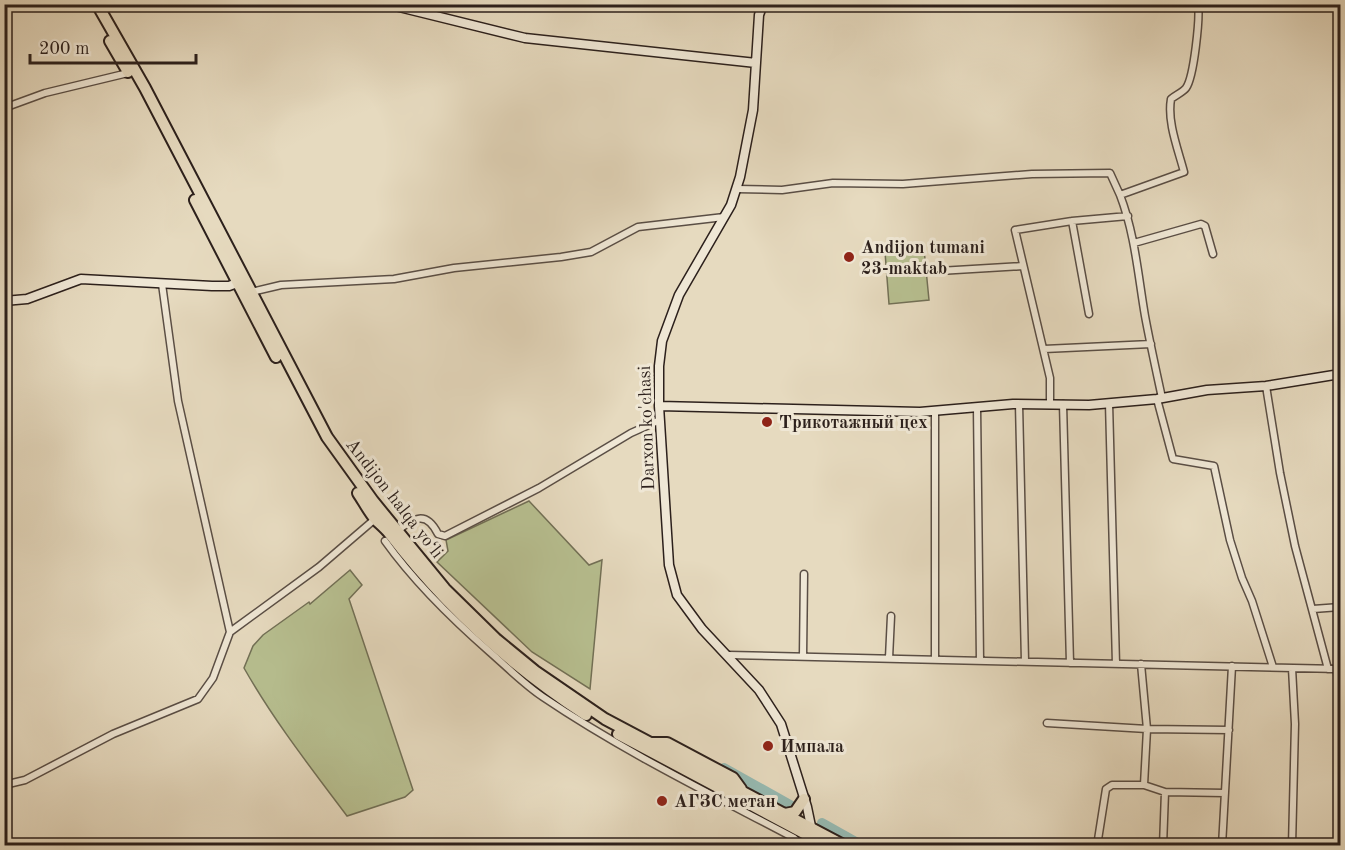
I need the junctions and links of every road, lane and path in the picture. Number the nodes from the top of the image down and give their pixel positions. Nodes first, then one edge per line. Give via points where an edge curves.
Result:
1 (89, 4) edge
2 (97, 4) edge
3 (387, 4) edge
4 (763, 4) edge
5 (1198, 4) edge
6 (756, 63) junction
7 (128, 73) junction
8 (4, 108) edge
9 (737, 189) junction
10 (1120, 195) junction
11 (1128, 216) junction
12 (724, 217) junction
13 (1072, 221) junction
14 (1134, 243) junction
15 (1213, 254) dead end
16 (1023, 266) junction
17 (939, 270) dead end
18 (237, 283) junction
19 (162, 284) junction
20 (251, 292) junction
21 (4, 301) edge
22 (1089, 314) dead end
23 (1151, 344) junction
24 (1044, 349) junction
25 (1341, 374) edge
26 (1266, 386) junction
27 (1160, 398) junction
28 (1050, 403) junction
29 (1109, 403) junction
30 (1019, 404) junction
31 (1063, 404) junction
32 (659, 406) junction
33 (977, 407) junction
34 (935, 411) junction
35 (660, 420) junction
36 (375, 519) junction
37 (389, 534) junction
38 (804, 574) dead end
39 (1341, 607) edge
40 (1313, 609) junction
41 (891, 616) dead end
42 (230, 632) junction
43 (728, 654) junction
44 (803, 656) junction
45 (889, 658) junction
46 (935, 659) junction
47 (980, 660) junction
48 (1025, 661) junction
49 (1070, 663) junction
50 (1116, 664) junction
51 (1141, 664) junction
52 (1232, 666) junction
53 (1273, 667) junction
54 (1292, 668) junction
55 (1328, 669) junction
56 (1339, 669) edge
57 (1341, 717) edge
58 (1047, 723) dead end
59 (1147, 729) junction
60 (1229, 730) junction
61 (4, 785) edge
62 (1144, 785) junction
63 (1166, 792) junction
64 (1225, 794) junction
65 (804, 798) junction
66 (740, 800) junction
67 (785, 814) junction
68 (811, 828) junction
69 (816, 842) edge
70 (803, 846) edge
71 (828, 846) edge
72 (845, 846) edge
73 (1097, 846) edge
74 (1163, 846) edge
75 (1222, 846) edge
76 (1292, 846) edge

1 - 7 highway, Andijon halqa yo‘li
2 - 20 highway, Andijon halqa yo‘li
3 - 6 street via 525,38
4 - 6 street, Darxon ko'chasi
5 - 10 street via 1200,18 1187,87 1172,99 1170,107 1184,172
6 - 9 street, Darxon ko'chasi via 753,110
7 - 8 street via 45,93
7 - 18 highway, Andijon halqa yo‘li
9 - 10 street via 1110,173
9 - 12 street, Darxon ko'chasi
10 - 11 street
11 - 13 street
11 - 14 street
12 - 20 street via 638,227 591,252 561,257 454,268 394,279 281,285
12 - 32 street, Darxon ko'chasi via 670,317 662,341
13 - 16 street via 1015,230
13 - 22 street
14 - 15 street via 1202,224
14 - 23 street
16 - 17 street
16 - 24 street
18 - 19 street
18 - 36 highway, Andijon halqa yo‘li via 317,433
19 - 21 street via 81,279 27,299
19 - 42 street via 178,401
20 - 37 highway, Andijon halqa yo‘li via 327,437
23 - 24 street
23 - 27 street
24 - 28 street
25 - 26 street
26 - 27 street
26 - 40 street via 1295,546
27 - 29 street
27 - 53 street via 1173,459 1214,466 1230,540
28 - 30 street
28 - 31 street
29 - 31 street
29 - 50 street
30 - 33 street
30 - 48 street
31 - 49 street
32 - 34 street
32 - 35 street, Darxon ko'chasi
33 - 34 street
33 - 47 street
34 - 46 street
35 - 37 street via 445,536 418,518
35 - 43 street, Darxon ko'chasi via 669,565 677,596 702,629
36 - 37 highway, Andijon halqa yo‘li
36 - 42 street via 319,567
37 - 66 highway, Andijon halqa yo‘li via 535,671 605,719
37 - 66 highway, Andijon halqa yo‘li via 429,582 496,650 658,761
38 - 44 street
39 - 40 street
40 - 55 street
41 - 45 street
42 - 61 street via 213,678 198,699 113,734 25,780
43 - 44 street
43 - 65 street, Darxon ko'chasi via 782,724
44 - 45 street
45 - 46 street
46 - 47 street
47 - 48 street
48 - 49 street
49 - 50 street
50 - 51 street
51 - 52 street
51 - 59 street
52 - 53 street
52 - 60 street
53 - 54 street
54 - 55 street
54 - 76 street
55 - 56 street
56 - 57 street
58 - 59 street
59 - 60 street
59 - 62 street
60 - 64 street
62 - 63 street
62 - 73 street via 1112,785 1106,789
63 - 64 street
63 - 74 street
64 - 75 street
65 - 67 highway via 795,812
65 - 68 street, Darxon ko'chasi
66 - 67 highway, Andijon halqa yo‘li
66 - 69 highway, Andijon halqa yo‘li
66 - 70 street
67 - 68 highway, Andijon halqa yo‘li
68 - 69 street, Darxon ko'chasi
68 - 72 highway, Andijon halqa yo‘li
69 - 71 highway, Andijon halqa yo‘li

